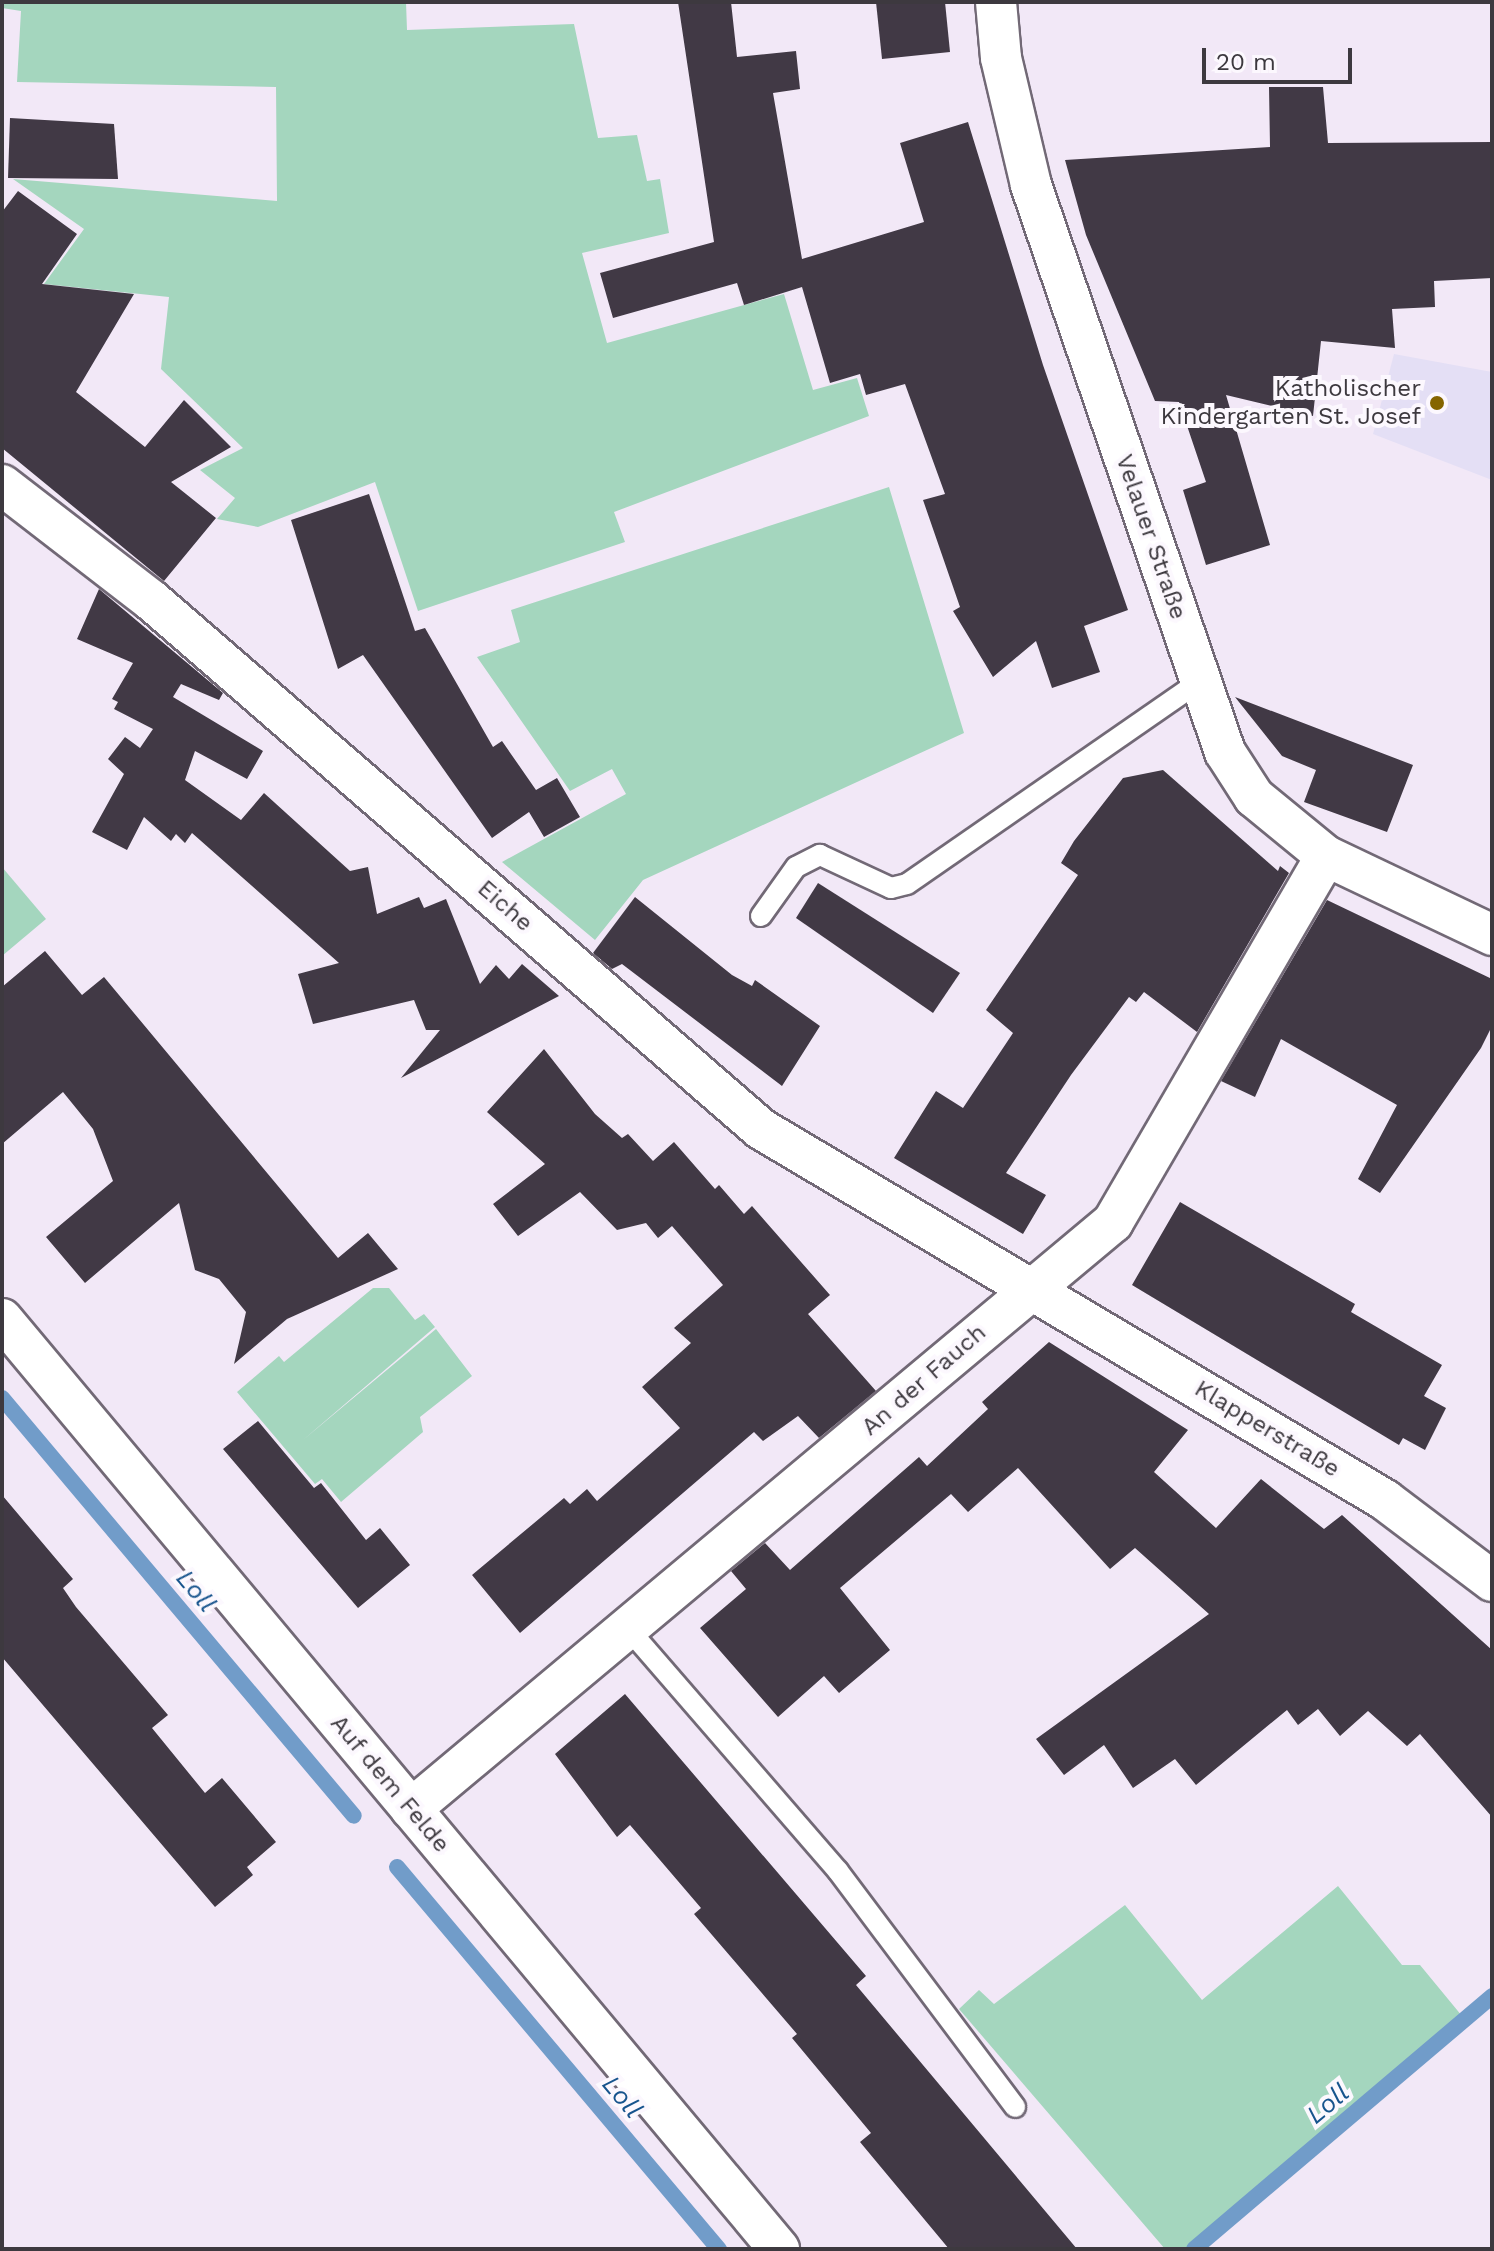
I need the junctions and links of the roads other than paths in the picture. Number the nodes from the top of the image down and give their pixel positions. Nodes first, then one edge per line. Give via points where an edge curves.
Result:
1 (996, 2) edge
2 (2, 485) edge
3 (1200, 681) junction
4 (1326, 856) junction
5 (761, 916) dead end
6 (1492, 935) edge
7 (1035, 1289) junction
8 (2, 1319) edge
9 (1492, 1581) edge
10 (625, 1625) junction
11 (411, 1809) junction
12 (1015, 2107) dead end
13 (779, 2249) edge

1 - 3 street, Velauer Straße via 1001,58 1031,185
2 - 7 street, Eiche via 151,600 761,1129
3 - 4 street, Velauer Straße via 1225,752 1254,797
3 - 5 lane via 907,884 891,888 820,855 796,867
4 - 6 street, Velauer Straße
4 - 7 street, An der Fauch via 1113,1222
7 - 9 street, Klapperstraße via 1385,1500
7 - 10 street, An der Fauch via 975,1332 890,1413
8 - 11 street, Auf dem Felde
10 - 11 street, An der Fauch
10 - 12 lane via 838,1871
11 - 13 street, Auf dem Felde

